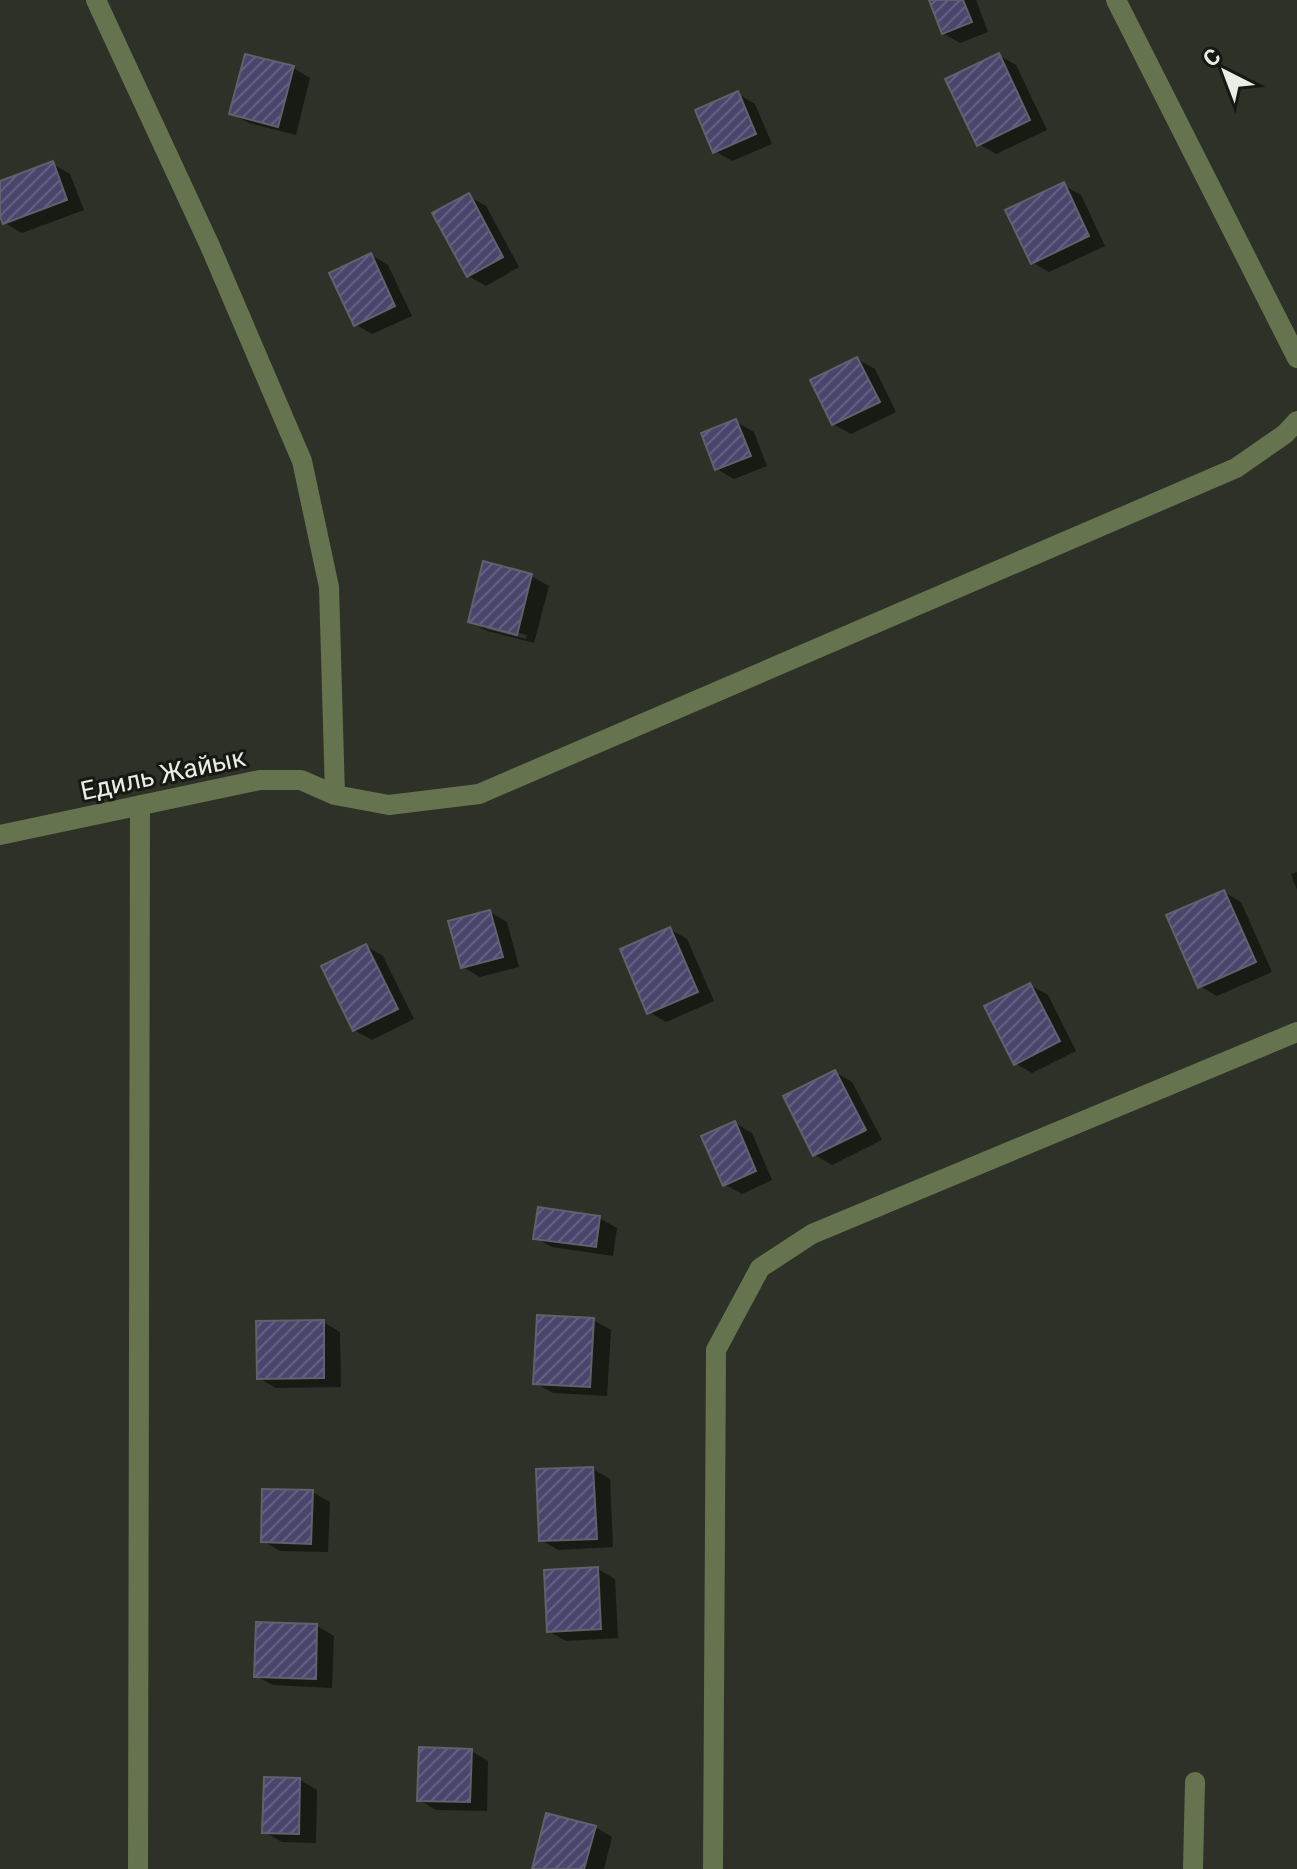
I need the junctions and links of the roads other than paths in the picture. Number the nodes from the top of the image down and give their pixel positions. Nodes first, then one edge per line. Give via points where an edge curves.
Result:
1 (96, 0) edge
2 (1116, 0) edge
3 (1297, 358) edge
4 (1297, 421) edge
5 (335, 795) junction
6 (140, 805) junction
7 (0, 835) edge
8 (1297, 1032) edge
9 (1195, 1782) dead end
10 (138, 1869) edge
11 (713, 1869) edge
12 (1193, 1869) edge

1 - 5 street via 302,461 329,587
2 - 3 street
4 - 5 street, Едиль Жайык via 1236,468 479,794 389,805
5 - 6 street, Едиль Жайык via 301,780 260,780
6 - 7 street, Едиль Жайык
6 - 10 street
8 - 11 street via 812,1234 760,1268 716,1350
9 - 12 street

